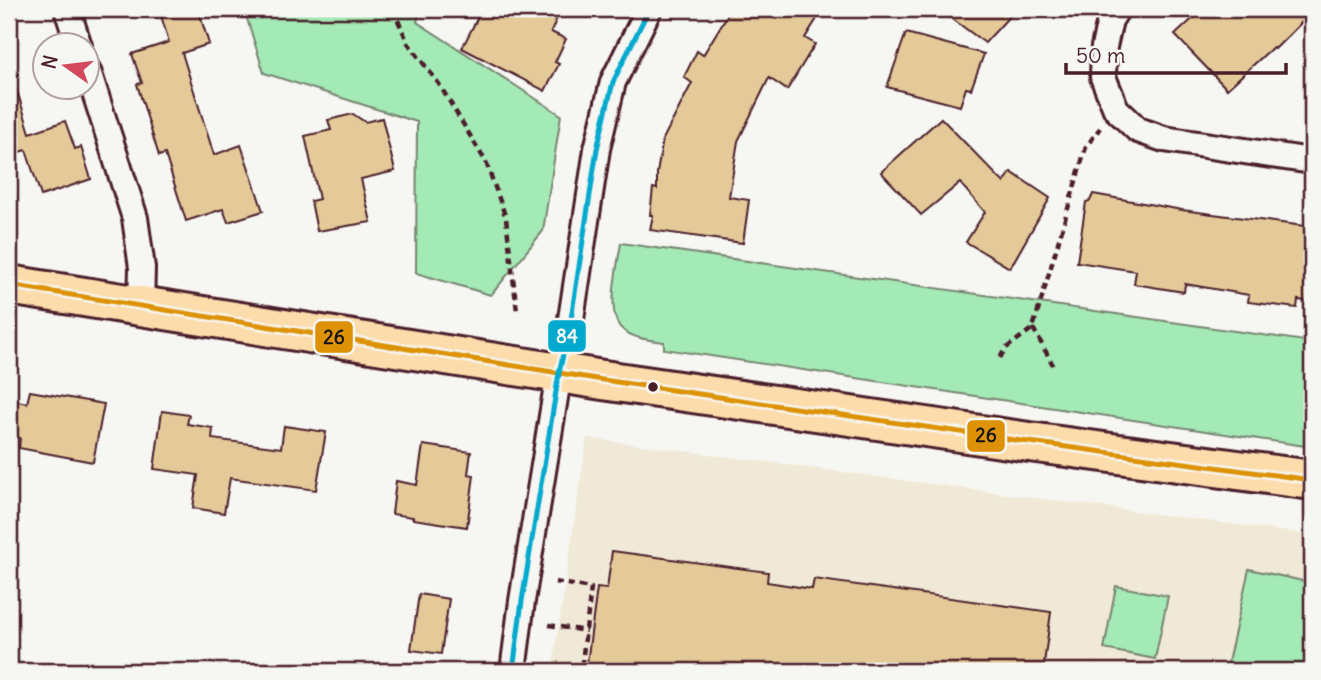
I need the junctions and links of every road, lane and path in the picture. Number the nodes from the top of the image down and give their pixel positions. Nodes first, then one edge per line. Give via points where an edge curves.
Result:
1 (67, 9) edge
2 (393, 9) edge
3 (649, 9) edge
4 (1117, 9) edge
5 (74, 32) edge
6 (98, 102) edge
7 (1116, 109) junction
8 (1312, 161) edge
9 (9, 285) edge
10 (141, 306) junction
11 (517, 311) dead end
12 (1034, 328) junction
13 (1000, 358) dead end
14 (1054, 365) dead end
15 (559, 373) junction
16 (1312, 480) edge
17 (555, 582) dead end
18 (549, 625) dead end
19 (586, 631) junction
20 (513, 671) edge
21 (581, 671) edge

1 - 5 street
2 - 11 path via 408,43 486,162 506,218
3 - 15 street via 613,82 597,149
4 - 7 street via 1108,29 1103,77
6 - 10 street via 135,218 142,268
7 - 8 street via 1138,130 1164,139
7 - 12 path via 1086,147
9 - 10 main road
10 - 15 main road
12 - 13 path
12 - 14 path
15 - 16 main road
15 - 20 street
17 - 19 path via 591,588
18 - 19 path
19 - 21 path

